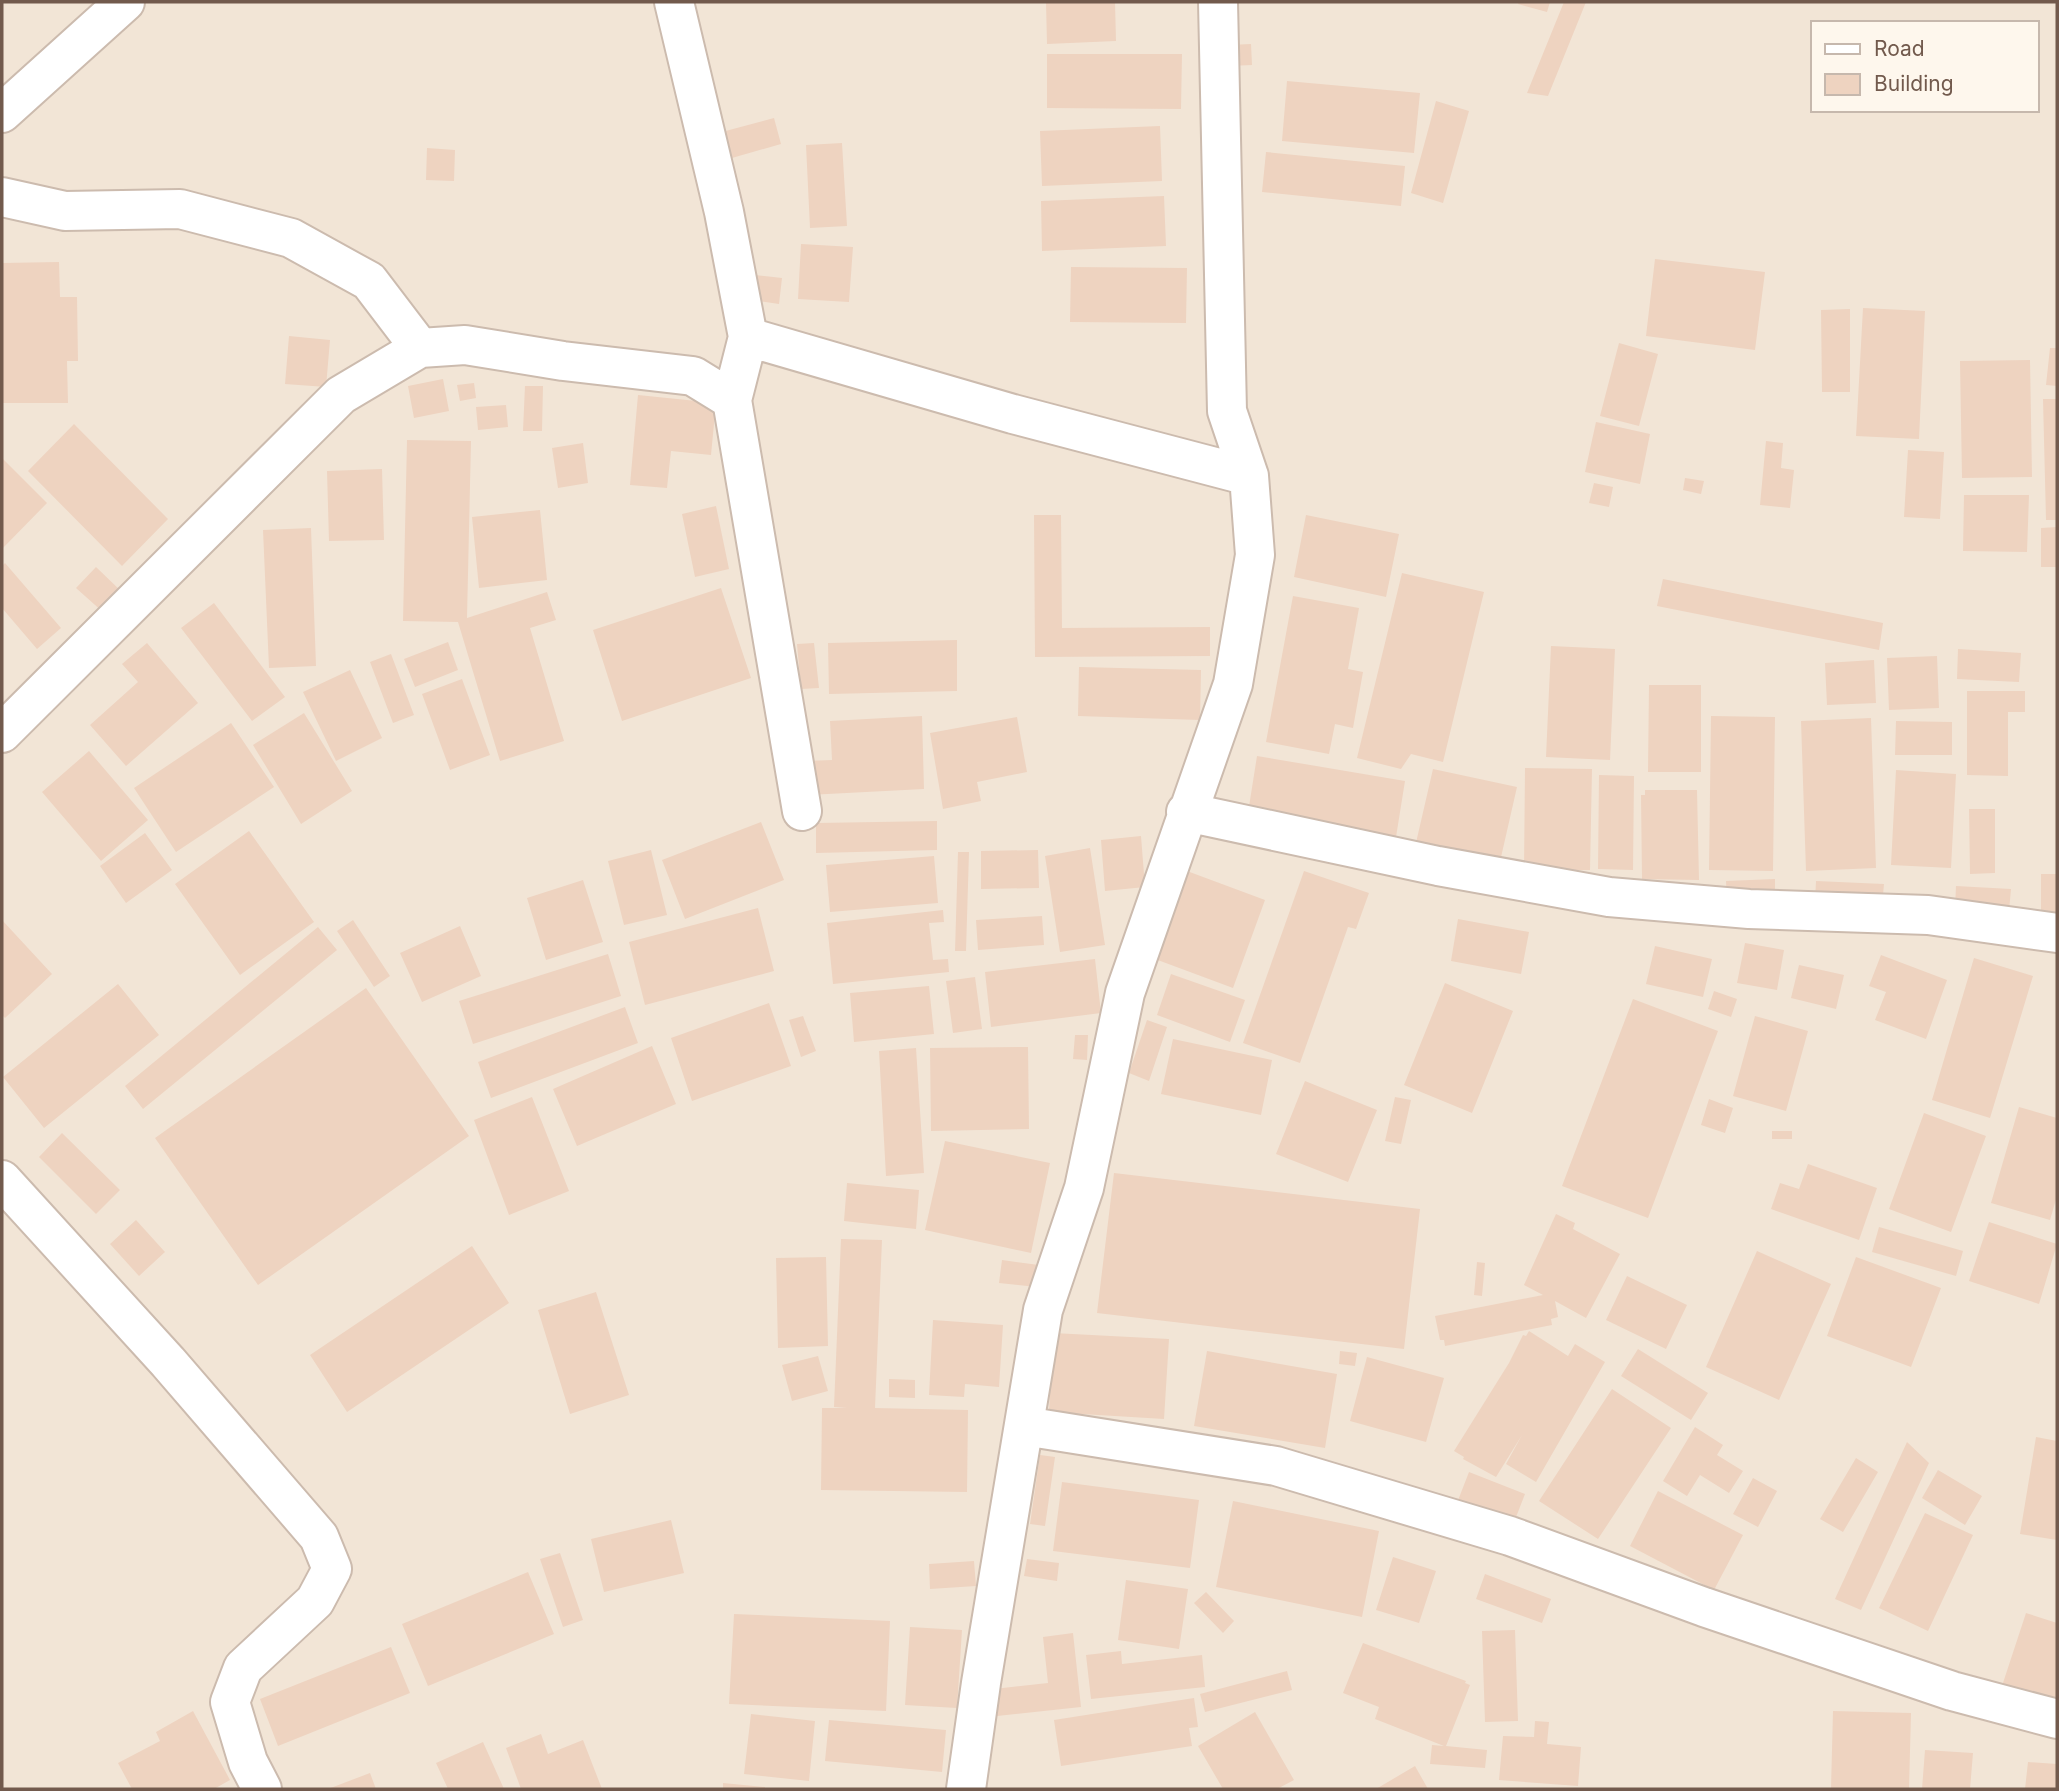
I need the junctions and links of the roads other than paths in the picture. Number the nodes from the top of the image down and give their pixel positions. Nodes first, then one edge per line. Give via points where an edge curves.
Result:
1 (125, 2) edge
2 (674, 2) edge
3 (1218, 2) edge
4 (2, 113) edge
5 (2, 197) edge
6 (748, 337) junction
7 (420, 348) junction
8 (732, 401) junction
9 (1249, 476) junction
10 (2, 733) edge
11 (802, 811) dead end
12 (1186, 812) junction
13 (2057, 933) edge
14 (2, 1180) edge
15 (1024, 1426) junction
16 (2057, 1719) edge
17 (262, 1789) edge
18 (966, 1789) edge

1 - 4 street
2 - 6 street via 724,212
3 - 9 street via 1227,411
5 - 7 street via 65,211 180,209 291,239 369,281
6 - 8 street
6 - 9 street
7 - 8 street via 464,345 693,376
7 - 10 street via 341,396
8 - 11 street
9 - 12 street via 1255,555 1233,684
12 - 13 street via 1609,897 1749,909 1928,915
12 - 15 street via 1125,993 1084,1188 1043,1310
14 - 17 street via 168,1362 323,1547 332,1569 315,1601 243,1668 230,1702 248,1762
15 - 16 street via 1276,1466 1510,1535 1952,1691
15 - 18 street

